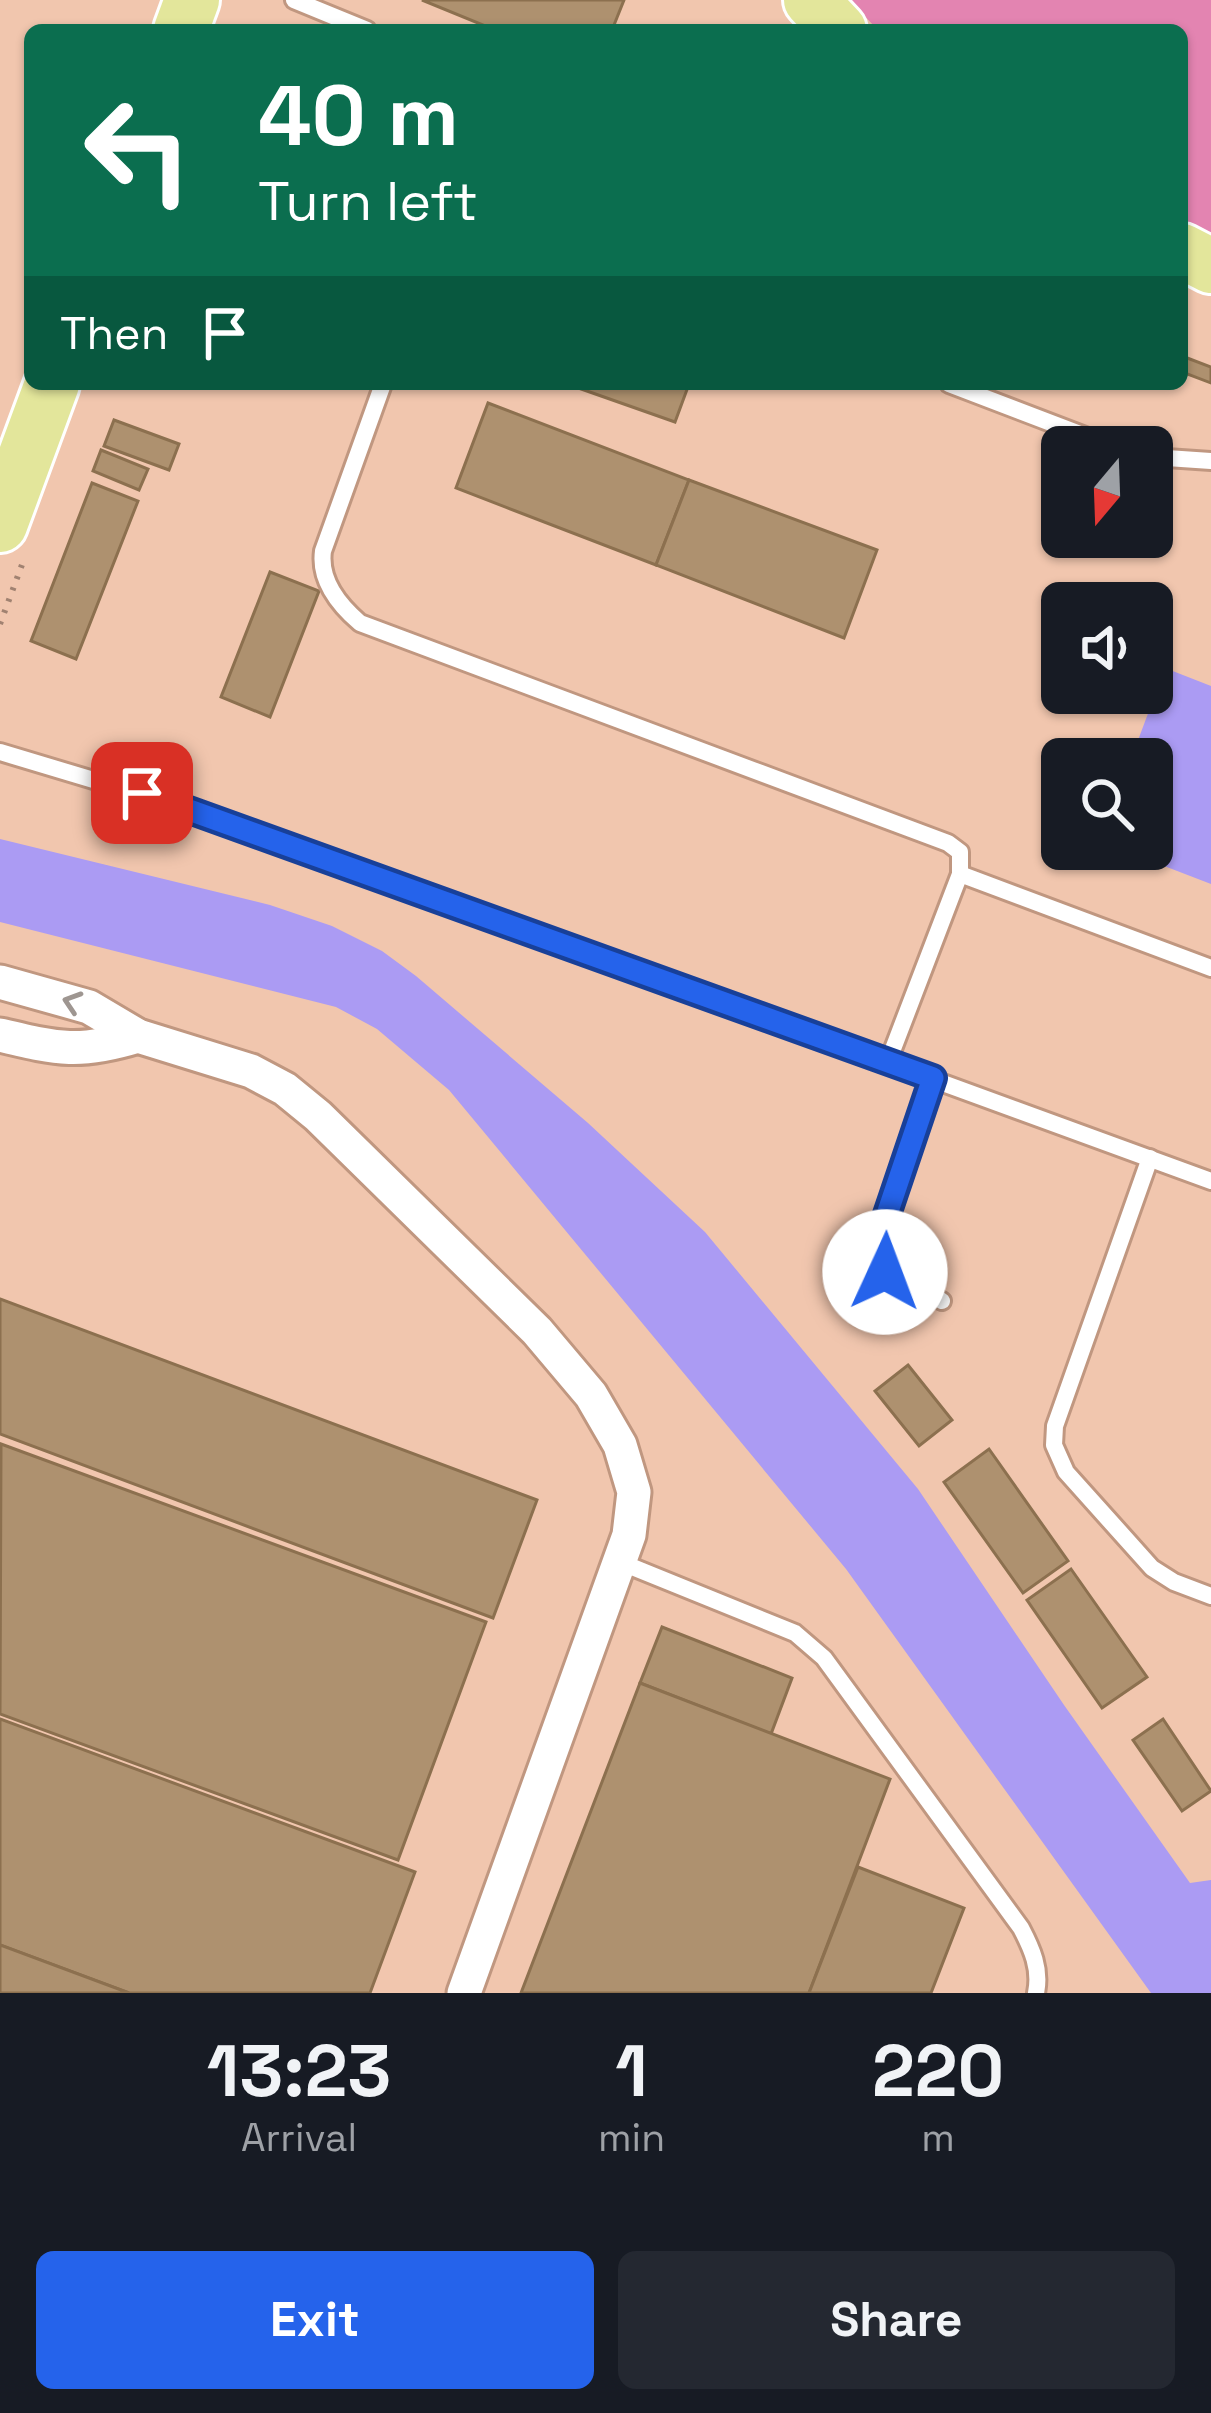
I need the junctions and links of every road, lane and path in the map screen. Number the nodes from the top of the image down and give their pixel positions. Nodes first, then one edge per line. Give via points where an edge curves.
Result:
1 (294, 0) edge
2 (812, 0) edge
3 (352, 24) edge
4 (834, 24) edge
5 (50, 390) edge
6 (381, 390) edge
7 (965, 390) edge
8 (1059, 426) edge
9 (1173, 458) edge
10 (1211, 461) edge
11 (0, 525) edge
12 (0, 752) edge
13 (960, 874) junction
14 (1211, 968) edge
15 (0, 982) edge
16 (0, 1035) edge
17 (138, 1036) junction
18 (888, 1062) junction
19 (933, 1078) junction
20 (1150, 1159) junction
21 (1211, 1181) edge
22 (943, 1300) dead end
23 (620, 1562) junction
24 (1211, 1596) edge
25 (464, 1993) edge
26 (1036, 1993) edge

1 - 3 lane
2 - 4 main road
5 - 11 main road
6 - 13 lane via 322,551 321,566 346,611 380,632 948,843 960,852
7 - 8 lane
9 - 10 lane
12 - 18 lane via 207,814
13 - 14 lane
13 - 18 lane
17 -> 15 street via 89,1006
16 - 17 street via 94,1050
17 - 23 street via 285,1089 537,1330 620,1445 634,1492
18 - 19 lane
19 - 20 lane
19 - 22 lane via 877,1252 885,1272
20 - 21 lane
20 - 24 lane via 1054,1426 1054,1445 1066,1472 1153,1568
23 - 25 street
23 - 26 lane via 795,1633 824,1658 1021,1928 1034,1953

